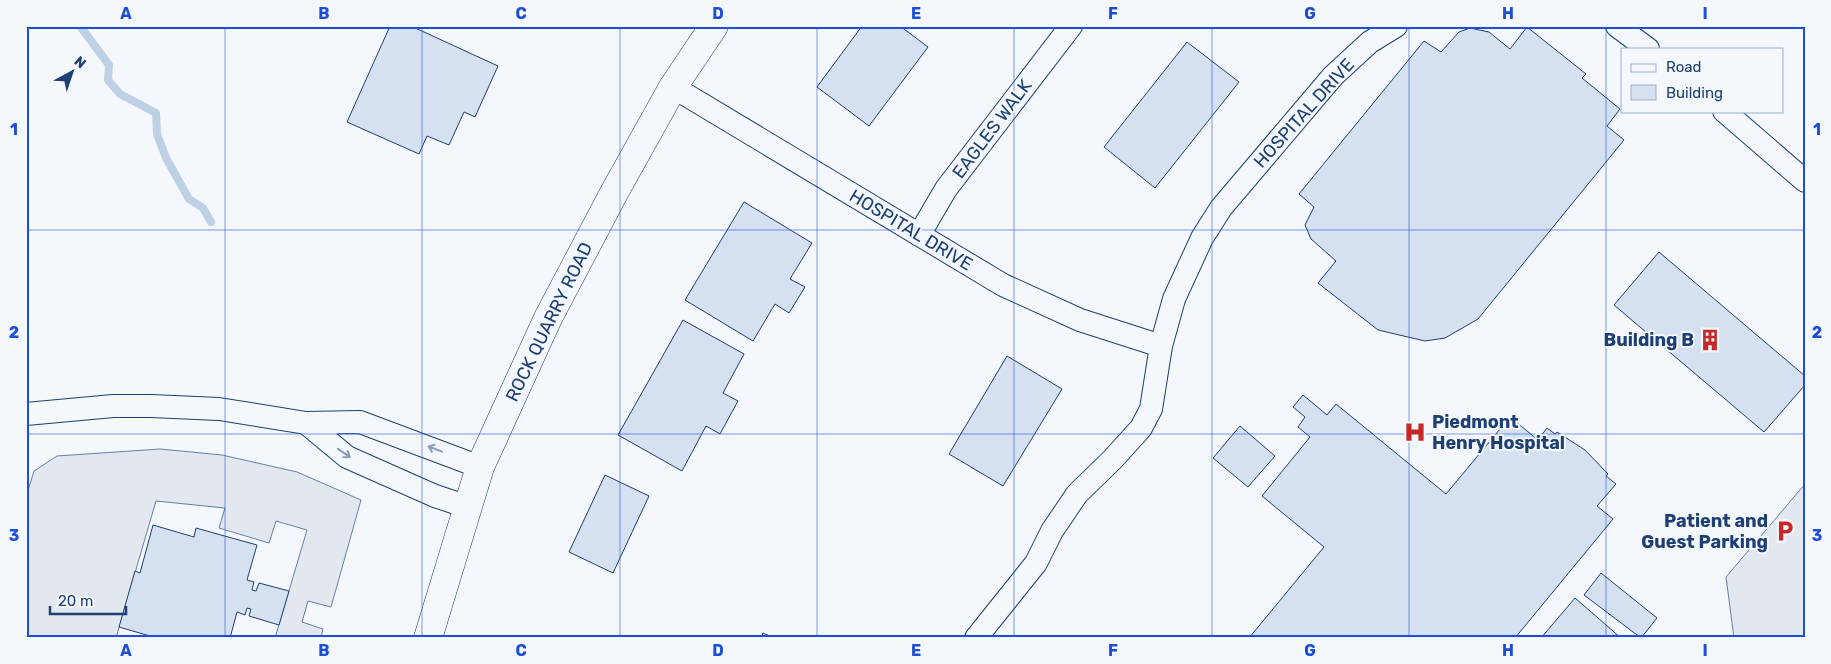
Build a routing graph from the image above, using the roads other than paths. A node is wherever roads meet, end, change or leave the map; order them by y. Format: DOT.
graph roads {
  1 [pos="714,26"];
  2 [pos="1071,26"];
  3 [pos="1396,26"];
  4 [pos="1617,26"];
  5 [pos="1647,48"];
  6 [pos="673,87"];
  7 [pos="1725,112"];
  8 [pos="1805,180"];
  9 [pos="919,235"];
  10 [pos="1161,346"];
  11 [pos="26,414"];
  12 [pos="306,423"];
  13 [pos="480,467"];
  14 [pos="468,507"];
  15 [pos="428,638"];
  16 [pos="976,638"];
  1 -- 6 [label="street, ROCK QUARRY ROAD"];
  2 -- 9 [label="street, EAGLES WALK"];
  3 -- 10 [label="street, HOSPITAL DRIVE"];
  4 -- 5 [label="street"];
  6 -- 9 [label="street, HOSPITAL DRIVE"];
  6 -- 13 [label="street, ROCK QUARRY ROAD"];
  7 -- 8 [label="street"];
  9 -- 10 [label="street, HOSPITAL DRIVE"];
  10 -- 16 [label="street, HOSPITAL DRIVE"];
  11 -- 12 [label="street"];
  13 -- 12 [label="street, one-way"];
  12 -- 14 [label="street, one-way"];
  13 -- 14 [label="street, ROCK QUARRY ROAD"];
  14 -- 15 [label="street, ROCK QUARRY ROAD"];
}
